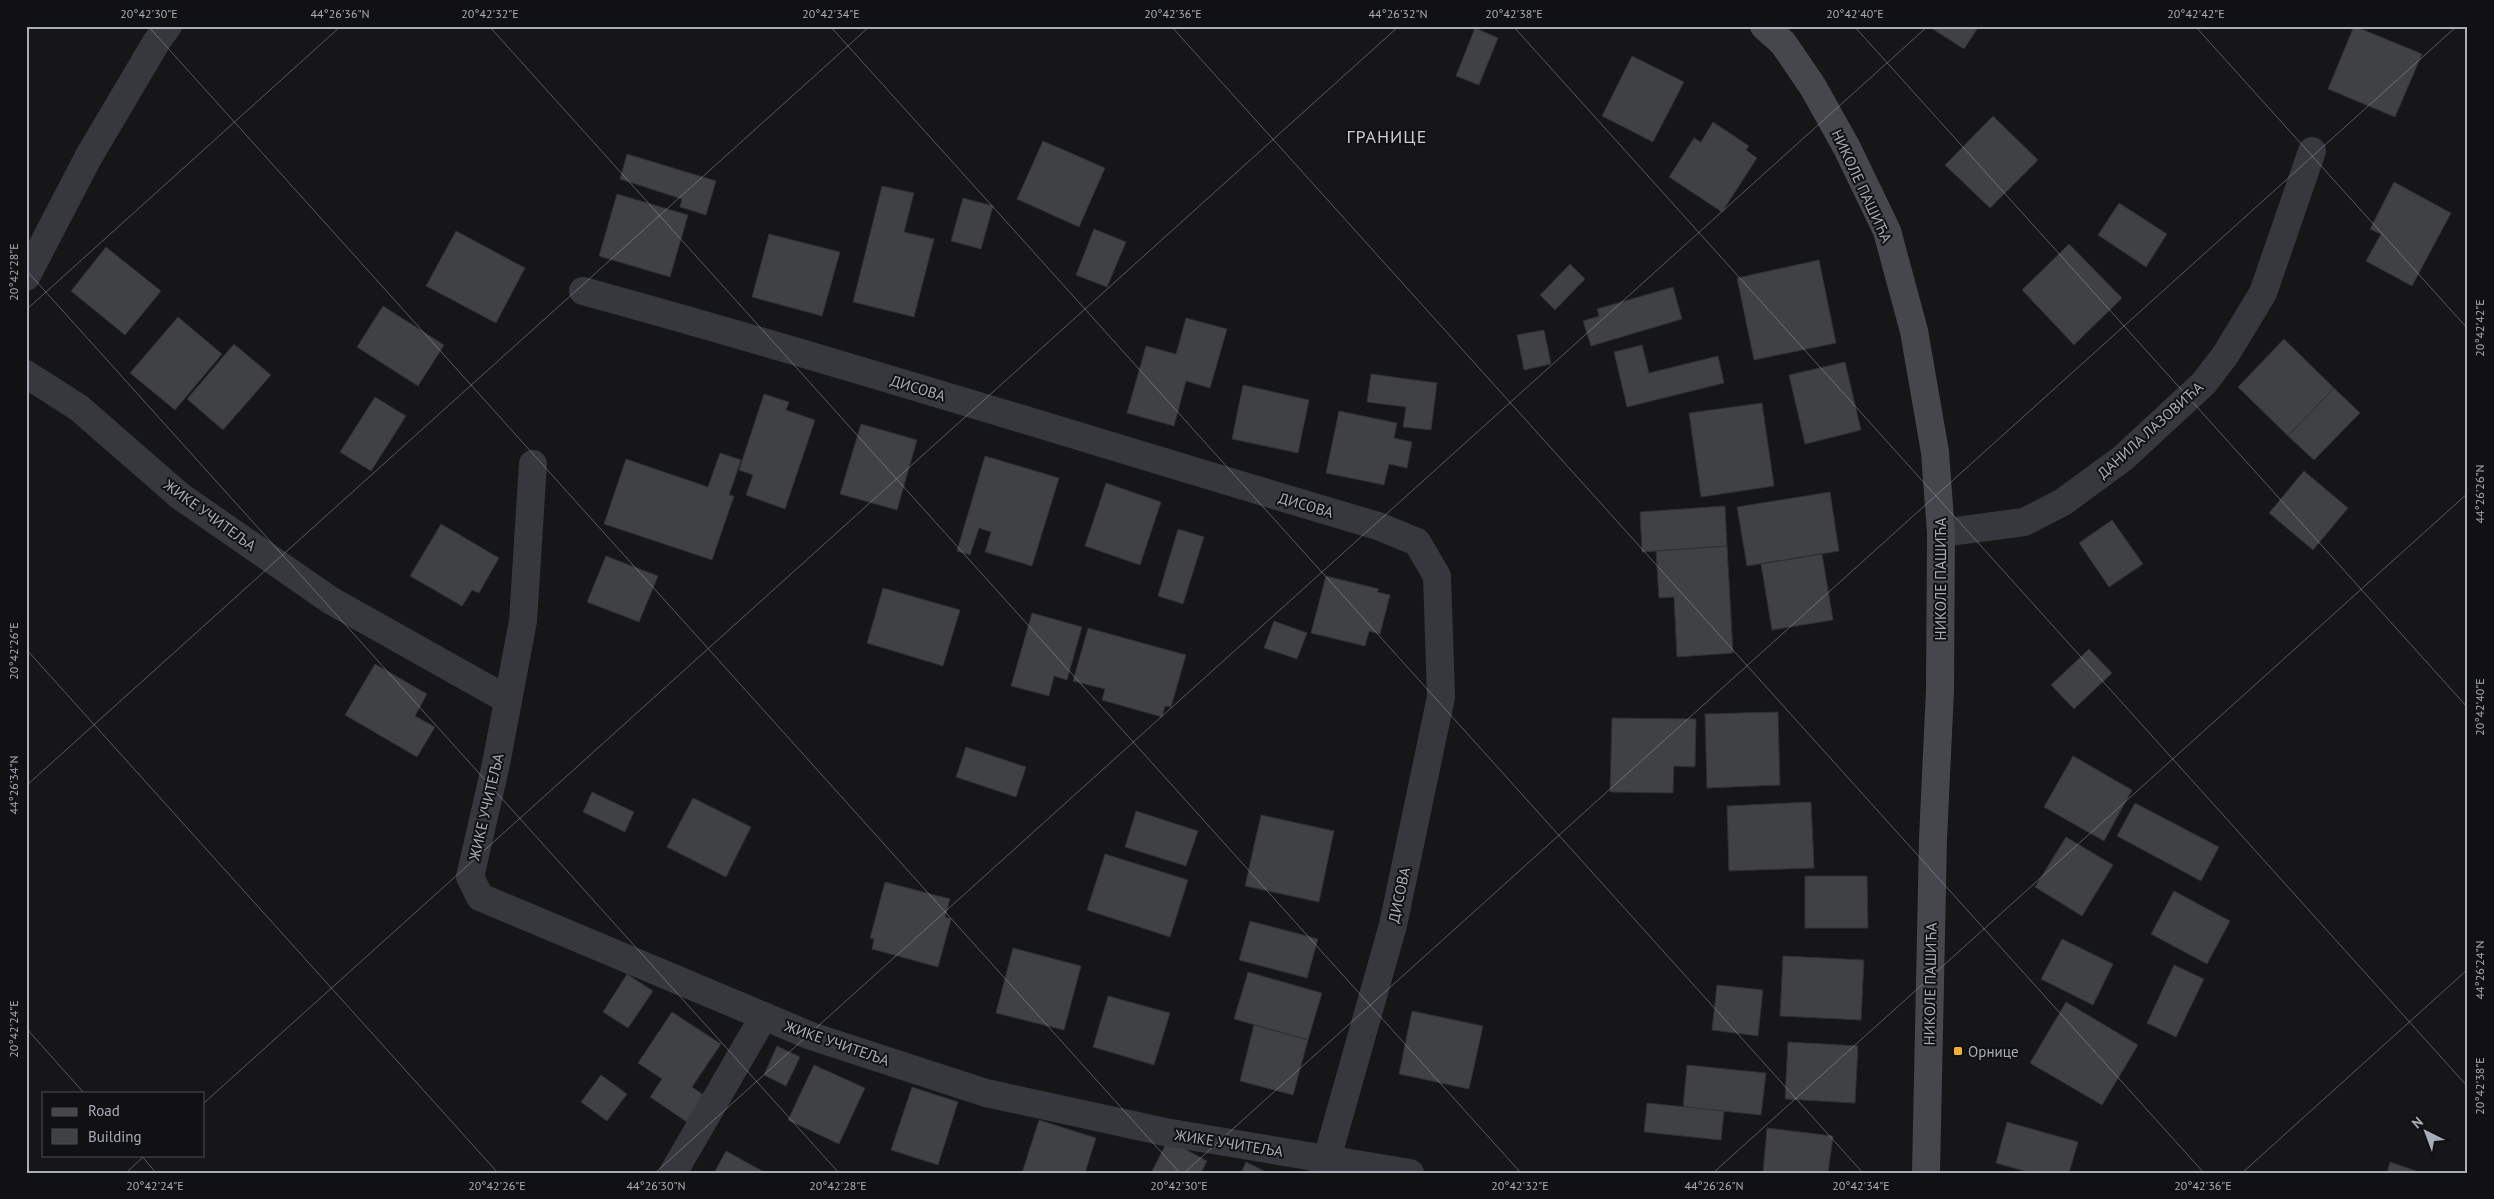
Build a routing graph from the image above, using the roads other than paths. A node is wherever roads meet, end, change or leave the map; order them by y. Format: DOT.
graph roads {
  1 [pos="168,26"];
  2 [pos="1764,26"];
  3 [pos="2312,151"];
  4 [pos="26,277"];
  5 [pos="583,291"];
  6 [pos="26,374"];
  7 [pos="533,464"];
  8 [pos="1941,534"];
  9 [pos="508,700"];
  10 [pos="764,1016"];
  11 [pos="1325,1166"];
  12 [pos="673,1173"];
  13 [pos="1410,1173"];
  14 [pos="1926,1173"];
  1 -- 4 [label="street"];
  2 -- 8 [label="street, НИКОЛЕ ПАШИЋА"];
  3 -- 8 [label="street, ДАНИЛА ЛАЗОВИЋА"];
  5 -- 11 [label="street, ДИСОВА"];
  6 -- 9 [label="street, ЖИКЕ УЧИТЕЉА"];
  7 -- 9 [label="street, ЖИКЕ УЧИТЕЉА"];
  8 -- 14 [label="street, НИКОЛЕ ПАШИЋА"];
  9 -- 10 [label="street, ЖИКЕ УЧИТЕЉА"];
  10 -- 11 [label="street, ЖИКЕ УЧИТЕЉА"];
  10 -- 12 [label="street"];
  11 -- 13 [label="street, ЖИКЕ УЧИТЕЉА"];
}
